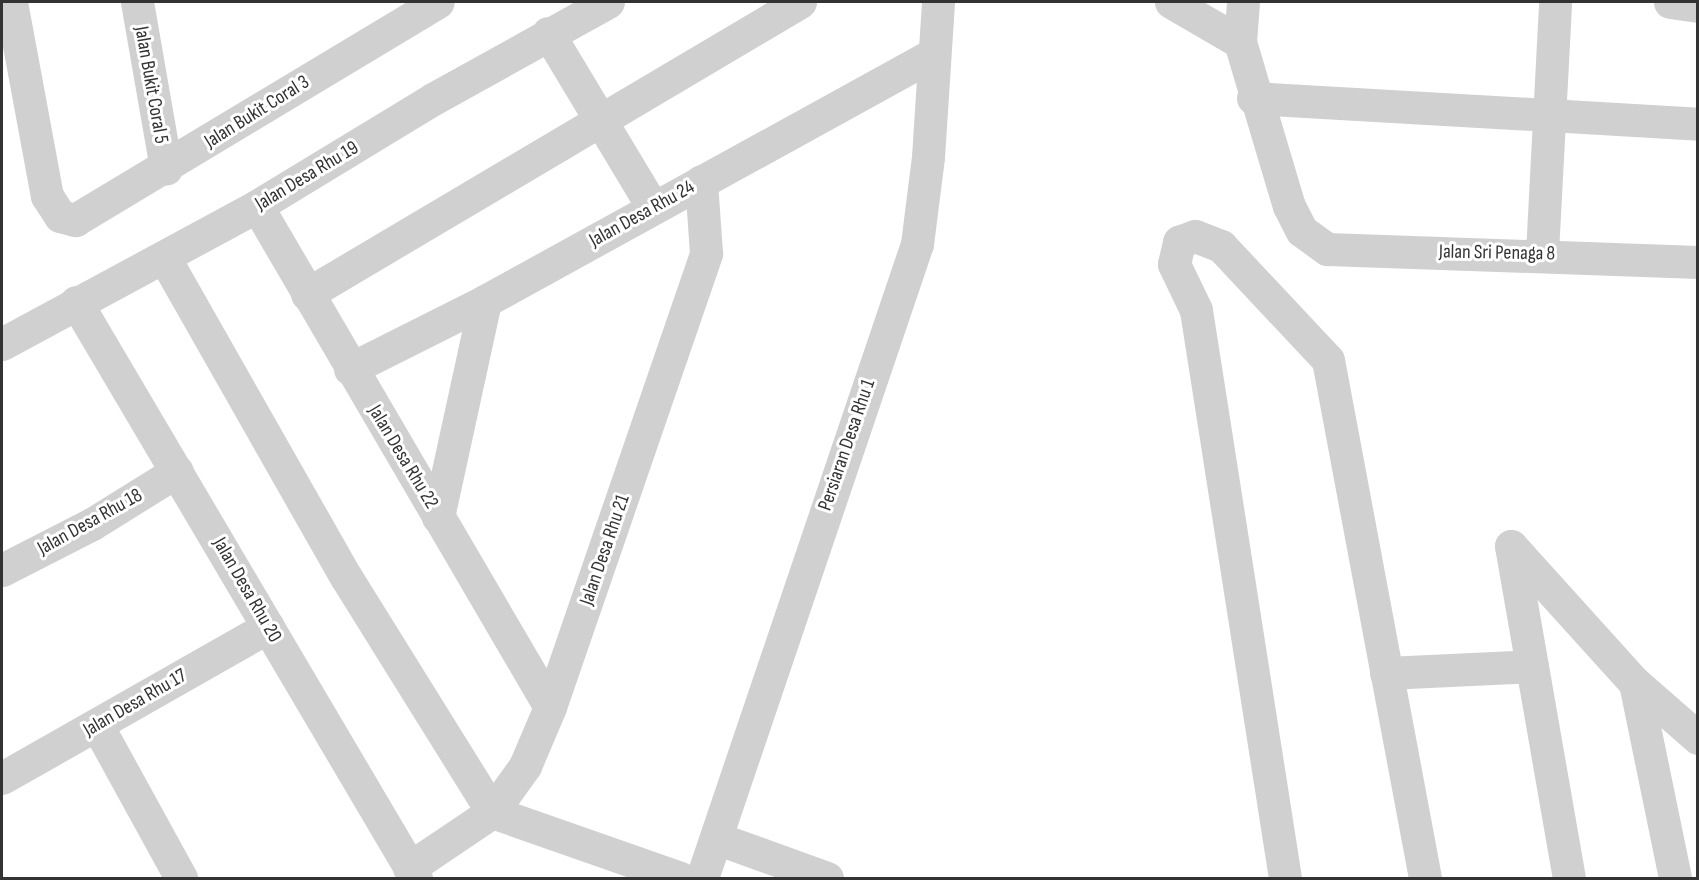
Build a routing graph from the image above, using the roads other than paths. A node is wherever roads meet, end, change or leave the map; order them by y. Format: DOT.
graph roads {
  1 [pos="11,2"];
  2 [pos="137,2"];
  3 [pos="438,2"];
  4 [pos="608,2"];
  5 [pos="800,2"];
  6 [pos="938,2"];
  7 [pos="1171,2"];
  8 [pos="1243,2"];
  9 [pos="1555,2"];
  10 [pos="1670,2"];
  11 [pos="1698,6"];
  12 [pos="384,16"];
  13 [pos="548,33"];
  14 [pos="1240,42"];
  15 [pos="932,55"];
  16 [pos="1253,98"];
  17 [pos="601,117"];
  18 [pos="1547,118"];
  19 [pos="1698,124"];
  20 [pos="166,169"];
  21 [pos="701,180"];
  22 [pos="257,206"];
  23 [pos="653,208"];
  24 [pos="1542,253"];
  25 [pos="164,257"];
  26 [pos="1698,262"];
  27 [pos="307,294"];
  28 [pos="485,301"];
  29 [pos="75,303"];
  30 [pos="2,344"];
  31 [pos="350,369"];
  32 [pos="177,471"];
  33 [pos="438,517"];
  34 [pos="2,570"];
  35 [pos="268,627"];
  36 [pos="1532,666"];
  37 [pos="1386,673"];
  38 [pos="1635,683"];
  39 [pos="550,707"];
  40 [pos="97,725"];
  41 [pos="1698,738"];
  42 [pos="2,777"];
  43 [pos="492,812"];
  44 [pos="716,838"];
  45 [pos="412,873"];
  46 [pos="1682,876"];
  47 [pos="181,879"];
  48 [pos="680,879"];
  49 [pos="702,879"];
  50 [pos="828,879"];
  51 [pos="1285,879"];
  52 [pos="1425,879"];
  53 [pos="1569,879"];
  1 -- 20 [label="street, Jalan Bukit Coral 3"];
  2 -- 20 [label="street, Jalan Bukit Coral 5"];
  3 -- 12 [label="street, Jalan Bukit Coral 3"];
  4 -- 13 [label="street, Jalan Desa Rhu 19"];
  5 -- 17 [label="street"];
  6 -- 15 [label="street, Persiaran Desa Rhu 1"];
  7 -- 14 [label="street"];
  8 -- 14 [label="street"];
  9 -- 18 [label="street"];
  10 -- 11 [label="street"];
  12 -- 20 [label="street, Jalan Bukit Coral 3"];
  13 -- 17 [label="street"];
  13 -- 22 [label="street, Jalan Desa Rhu 19"];
  14 -- 16 [label="street"];
  15 -- 21 [label="street, Jalan Desa Rhu 24"];
  15 -- 44 [label="street, Persiaran Desa Rhu 1"];
  16 -- 18 [label="street"];
  16 -- 24 [label="street, Jalan Sri Penaga 8"];
  17 -- 23 [label="street"];
  17 -- 27 [label="street"];
  18 -- 19 [label="street"];
  18 -- 24 [label="street"];
  21 -- 23 [label="street, Jalan Desa Rhu 24"];
  21 -- 39 [label="street, Jalan Desa Rhu 21"];
  22 -- 25 [label="street, Jalan Desa Rhu 19"];
  22 -- 27 [label="street, Jalan Desa Rhu 22"];
  23 -- 28 [label="street, Jalan Desa Rhu 24"];
  24 -- 26 [label="street, Jalan Sri Penaga 8"];
  25 -- 29 [label="street, Jalan Desa Rhu 19"];
  25 -- 43 [label="street"];
  27 -- 31 [label="street, Jalan Desa Rhu 22"];
  28 -- 31 [label="street, Jalan Desa Rhu 24"];
  28 -- 33 [label="street"];
  29 -- 30 [label="street, Jalan Desa Rhu 19"];
  29 -- 32 [label="street, Jalan Desa Rhu 20"];
  31 -- 33 [label="street, Jalan Desa Rhu 22"];
  32 -- 34 [label="street, Jalan Desa Rhu 18"];
  32 -- 35 [label="street, Jalan Desa Rhu 20"];
  33 -- 39 [label="street, Jalan Desa Rhu 22"];
  35 -- 40 [label="street, Jalan Desa Rhu 17"];
  35 -- 45 [label="street, Jalan Desa Rhu 20"];
  36 -- 37 [label="street"];
  36 -- 38 [label="street"];
  36 -- 53 [label="street"];
  37 -- 51 [label="street"];
  37 -- 52 [label="street"];
  38 -- 41 [label="street"];
  38 -- 46 [label="street"];
  39 -- 43 [label="street, Jalan Desa Rhu 21"];
  40 -- 42 [label="street, Jalan Desa Rhu 17"];
  40 -- 47 [label="street"];
  43 -- 45 [label="street, Jalan Desa Rhu 21"];
  43 -- 48 [label="street"];
  44 -- 49 [label="street, Persiaran Desa Rhu 1"];
  44 -- 50 [label="street"];
}
